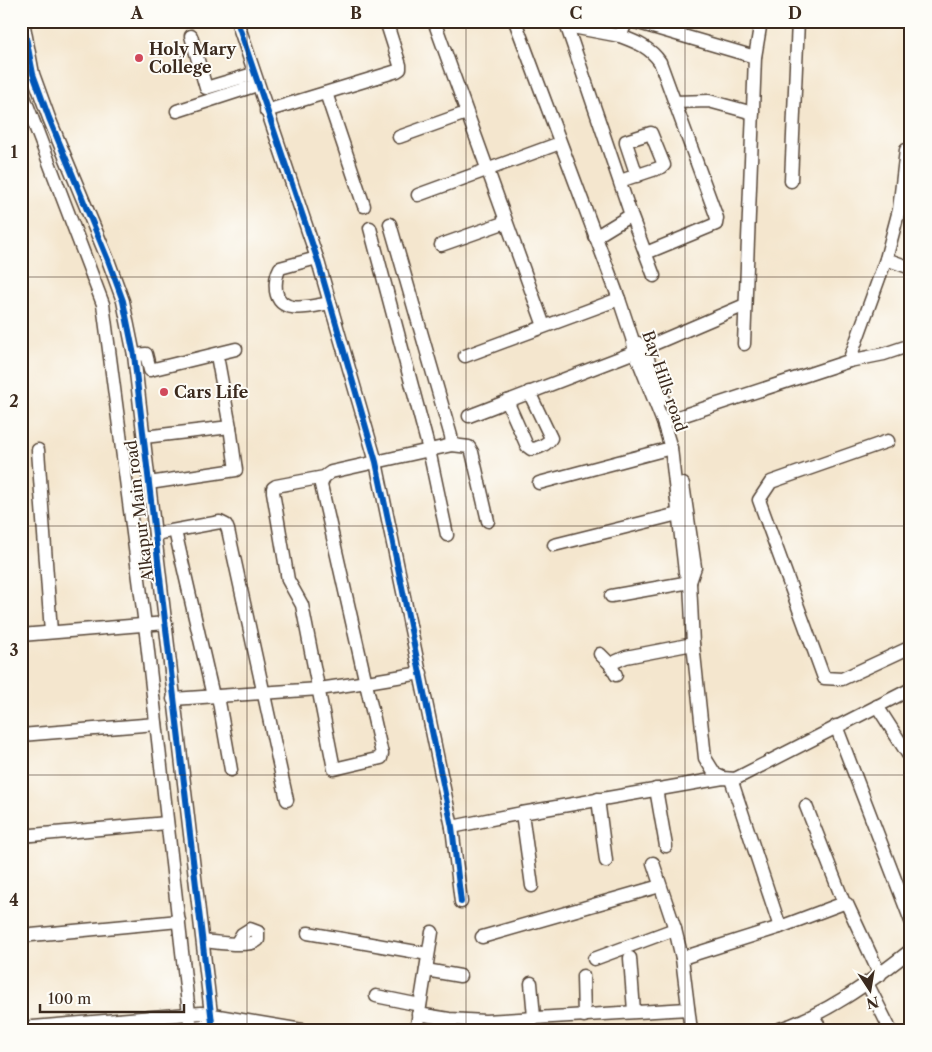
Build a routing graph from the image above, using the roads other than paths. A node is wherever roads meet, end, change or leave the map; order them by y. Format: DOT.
graph roads {
  1 [pos="23,21"];
  2 [pos="236,21"];
  3 [pos="246,21"];
  4 [pos="434,21"];
  5 [pos="516,21"];
  6 [pos="627,21"];
  7 [pos="632,21"];
  8 [pos="761,21"];
  9 [pos="798,21"];
  10 [pos="391,23"];
  11 [pos="566,23"];
  12 [pos="191,36"];
  13 [pos="620,36"];
  14 [pos="755,57"];
  15 [pos="255,80"];
  16 [pos="21,89"];
  17 [pos="326,93"];
  18 [pos="674,102"];
  19 [pos="269,110"];
  20 [pos="177,111"];
  21 [pos="466,113"];
  22 [pos="752,113"];
  23 [pos="399,137"];
  24 [pos="560,143"];
  25 [pos="906,150"];
  26 [pos="487,171"];
  27 [pos="637,176"];
  28 [pos="620,181"];
  29 [pos="791,181"];
  30 [pos="418,196"];
  31 [pos="364,206"];
  32 [pos="905,210"];
  33 [pos="631,215"];
  34 [pos="506,222"];
  35 [pos="390,224"];
  36 [pos="370,228"];
  37 [pos="594,237"];
  38 [pos="441,246"];
  39 [pos="646,253"];
  40 [pos="317,258"];
  41 [pos="886,259"];
  42 [pos="911,268"];
  43 [pos="654,276"];
  44 [pos="119,290"];
  45 [pos="100,297"];
  46 [pos="619,299"];
  47 [pos="330,303"];
  48 [pos="745,305"];
  49 [pos="544,326"];
  50 [pos="744,344"];
  51 [pos="911,345"];
  52 [pos="236,349"];
  53 [pos="640,350"];
  54 [pos="134,355"];
  55 [pos="465,356"];
  56 [pos="218,361"];
  57 [pos="849,361"];
  58 [pos="529,392"];
  59 [pos="507,401"];
  60 [pos="469,416"];
  61 [pos="667,421"];
  62 [pos="230,427"];
  63 [pos="144,437"];
  64 [pos="888,441"];
  65 [pos="452,445"];
  66 [pos="671,448"];
  67 [pos="38,450"];
  68 [pos="429,450"];
  69 [pos="376,462"];
  70 [pos="324,477"];
  71 [pos="149,483"];
  72 [pos="539,483"];
  73 [pos="678,514"];
  74 [pos="488,522"];
  75 [pos="176,531"];
  76 [pos="155,534"];
  77 [pos="447,535"];
  78 [pos="554,545"];
  79 [pos="690,582"];
  80 [pos="611,596"];
  81 [pos="166,623"];
  82 [pos="145,624"];
  83 [pos="51,632"];
  84 [pos="21,635"];
  85 [pos="693,644"];
  86 [pos="911,646"];
  87 [pos="600,654"];
  88 [pos="421,673"];
  89 [pos="367,682"];
  90 [pos="319,689"];
  91 [pos="911,689"];
  92 [pos="263,692"];
  93 [pos="216,696"];
  94 [pos="173,699"];
  95 [pos="877,706"];
  96 [pos="156,724"];
  97 [pos="836,726"];
  98 [pos="21,735"];
  99 [pos="911,760"];
  100 [pos="231,770"];
  101 [pos="727,778"];
  102 [pos="656,789"];
  103 [pos="598,799"];
  104 [pos="287,800"];
  105 [pos="806,806"];
  106 [pos="522,813"];
  107 [pos="167,823"];
  108 [pos="452,827"];
  109 [pos="21,836"];
  110 [pos="666,846"];
  111 [pos="606,861"];
  112 [pos="653,863"];
  113 [pos="532,886"];
  114 [pos="660,886"];
  115 [pos="462,902"];
  116 [pos="844,903"];
  117 [pos="179,921"];
  118 [pos="911,921"];
  119 [pos="780,927"];
  120 [pos="675,929"];
  121 [pos="432,932"];
  122 [pos="308,934"];
  123 [pos="21,936"];
  124 [pos="482,937"];
  125 [pos="203,941"];
  126 [pos="236,944"];
  127 [pos="911,950"];
  128 [pos="428,954"];
  129 [pos="630,958"];
  130 [pos="682,958"];
  131 [pos="594,959"];
  132 [pos="426,970"];
  133 [pos="880,975"];
  134 [pos="460,976"];
  135 [pos="583,976"];
  136 [pos="531,983"];
  137 [pos="867,983"];
  138 [pos="376,996"];
  139 [pos="419,1009"];
  140 [pos="688,1009"];
  141 [pos="634,1011"];
  142 [pos="584,1016"];
  143 [pos="814,1016"];
  144 [pos="534,1017"];
  145 [pos="214,1022"];
  146 [pos="190,1024"];
  147 [pos="21,1028"];
  148 [pos="155,1031"];
  149 [pos="308,1031"];
  150 [pos="416,1031"];
  151 [pos="691,1031"];
  152 [pos="774,1031"];
  153 [pos="822,1031"];
  154 [pos="891,1031"];
  1 -- 44 [label="street, Alkapur Main road"];
  2 -- 15 [label="street"];
  3 -- 19 [label="street"];
  4 -- 21 [label="street"];
  5 -- 24 [label="street, Bay Hills road"];
  6 -- 13 [label="street"];
  7 -- 14 [label="street"];
  8 -- 14 [label="street"];
  9 -- 29 [label="street"];
  10 -- 17 [label="street"];
  11 -- 13 [label="street"];
  11 -- 28 [label="street"];
  12 -- 15 [label="street"];
  13 -- 18 [label="street"];
  14 -- 22 [label="street"];
  15 -- 19 [label="street"];
  15 -- 20 [label="street"];
  16 -- 45 [label="street, Alkapur Main road"];
  17 -- 19 [label="street"];
  17 -- 31 [label="street"];
  18 -- 22 [label="street"];
  18 -- 39 [label="street"];
  19 -- 40 [label="street"];
  21 -- 23 [label="street"];
  21 -- 26 [label="street"];
  22 -- 48 [label="street"];
  24 -- 26 [label="street"];
  24 -- 37 [label="street, Bay Hills road"];
  25 -- 32 [label="street"];
  26 -- 30 [label="street"];
  26 -- 34 [label="street"];
  27 -- 28 [label="street"];
  28 -- 33 [label="street"];
  32 -- 41 [label="street"];
  33 -- 37 [label="street"];
  33 -- 39 [label="street"];
  34 -- 38 [label="street"];
  34 -- 49 [label="street"];
  35 -- 65 [label="street"];
  36 -- 68 [label="street"];
  37 -- 46 [label="street, Bay Hills road"];
  39 -- 43 [label="street"];
  40 -- 47 [label="street"];
  40 -- 47 [label="street"];
  41 -- 42 [label="street"];
  41 -- 57 [label="street"];
  44 -- 45 [label="street"];
  44 -- 54 [label="street, Alkapur Main road"];
  45 -- 82 [label="street, Alkapur Main road"];
  46 -- 49 [label="street"];
  46 -- 53 [label="street, Bay Hills road"];
  47 -- 69 [label="street"];
  48 -- 50 [label="street"];
  48 -- 53 [label="street"];
  49 -- 55 [label="street"];
  51 -- 57 [label="street"];
  52 -- 54 [label="street"];
  53 -- 58 [label="street"];
  53 -- 61 [label="street"];
  54 -- 63 [label="street, Alkapur Main road"];
  56 -- 62 [label="street"];
  57 -- 61 [label="street"];
  58 -- 59 [label="street"];
  58 -- 59 [label="street"];
  59 -- 60 [label="street"];
  61 -- 66 [label="street, Bay Hills road"];
  61 -- 79 [label="street"];
  62 -- 63 [label="street"];
  62 -- 71 [label="street"];
  63 -- 71 [label="street, Alkapur Main road"];
  64 -- 86 [label="street"];
  65 -- 68 [label="street"];
  65 -- 74 [label="street"];
  66 -- 72 [label="street"];
  66 -- 73 [label="street, Bay Hills road"];
  67 -- 83 [label="street"];
  68 -- 69 [label="street"];
  68 -- 77 [label="street"];
  69 -- 70 [label="street"];
  69 -- 88 [label="street"];
  70 -- 89 [label="street"];
  70 -- 90 [label="street"];
  71 -- 76 [label="street, Alkapur Main road"];
  73 -- 78 [label="street"];
  73 -- 79 [label="street, Bay Hills road"];
  75 -- 76 [label="street"];
  75 -- 92 [label="street"];
  75 -- 93 [label="street"];
  76 -- 81 [label="street, Alkapur Main road"];
  79 -- 80 [label="street"];
  79 -- 85 [label="street, Bay Hills road"];
  81 -- 82 [label="street"];
  81 -- 94 [label="street, Alkapur Main road"];
  82 -- 83 [label="street"];
  82 -- 96 [label="street, Alkapur Main road"];
  83 -- 84 [label="street"];
  85 -- 87 [label="street"];
  85 -- 101 [label="street, Bay Hills road"];
  88 -- 89 [label="street"];
  88 -- 108 [label="street"];
  89 -- 90 [label="street"];
  89 -- 90 [label="street"];
  90 -- 92 [label="street"];
  91 -- 95 [label="street"];
  92 -- 93 [label="street"];
  92 -- 104 [label="street"];
  93 -- 94 [label="street"];
  93 -- 100 [label="street"];
  94 -- 125 [label="street, Alkapur Main road"];
  95 -- 97 [label="street"];
  95 -- 99 [label="street"];
  96 -- 98 [label="street"];
  96 -- 107 [label="street, Alkapur Main road"];
  97 -- 101 [label="street"];
  97 -- 118 [label="street"];
  101 -- 102 [label="street"];
  101 -- 119 [label="street"];
  102 -- 103 [label="street"];
  102 -- 110 [label="street"];
  103 -- 106 [label="street"];
  103 -- 111 [label="street"];
  105 -- 116 [label="street"];
  106 -- 108 [label="street"];
  106 -- 113 [label="street"];
  107 -- 109 [label="street"];
  107 -- 117 [label="street, Alkapur Main road"];
  108 -- 115 [label="street"];
  112 -- 114 [label="street"];
  114 -- 120 [label="street"];
  114 -- 124 [label="street"];
  116 -- 119 [label="street"];
  116 -- 133 [label="street"];
  117 -- 123 [label="street"];
  117 -- 146 [label="street, Alkapur Main road"];
  119 -- 130 [label="street"];
  120 -- 130 [label="street"];
  120 -- 131 [label="street"];
  121 -- 128 [label="street"];
  122 -- 128 [label="street"];
  125 -- 126 [label="street"];
  125 -- 145 [label="street, Alkapur Main road"];
  127 -- 133 [label="street"];
  128 -- 132 [label="street"];
  129 -- 141 [label="street"];
  130 -- 140 [label="street"];
  132 -- 134 [label="street"];
  132 -- 139 [label="street"];
  133 -- 137 [label="street"];
  135 -- 142 [label="street"];
  136 -- 144 [label="street"];
  137 -- 143 [label="street"];
  137 -- 154 [label="street"];
  138 -- 139 [label="street"];
  139 -- 144 [label="street"];
  139 -- 150 [label="street"];
  140 -- 141 [label="street"];
  140 -- 151 [label="street"];
  141 -- 142 [label="street"];
  142 -- 144 [label="street"];
  143 -- 152 [label="street"];
  143 -- 153 [label="street"];
  145 -- 146 [label="street"];
  145 -- 149 [label="street"];
  146 -- 147 [label="street"];
  146 -- 148 [label="street"];
}
